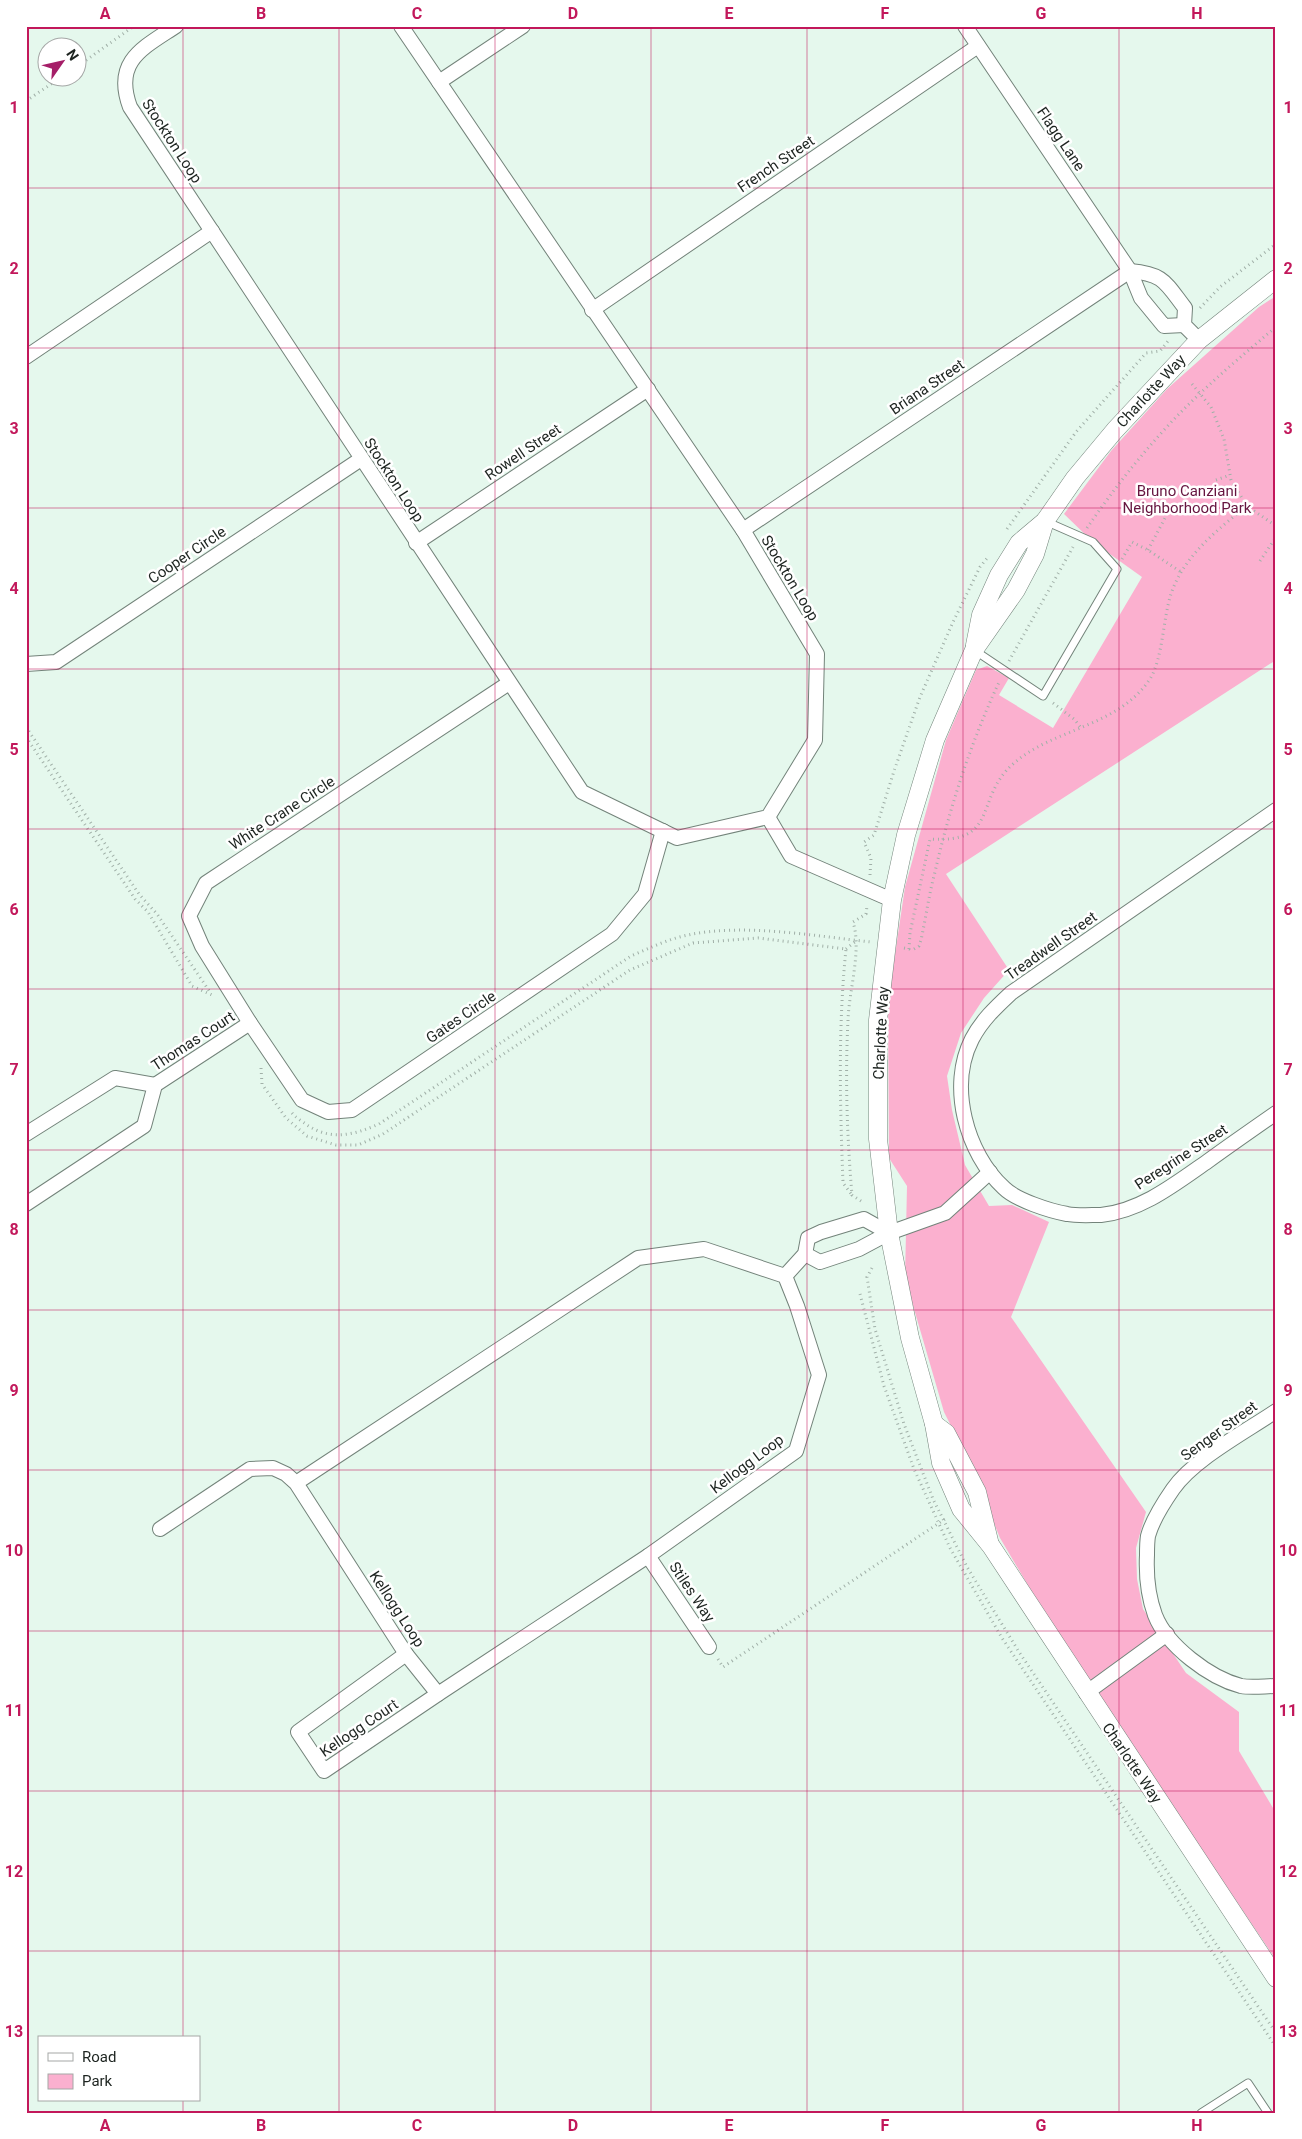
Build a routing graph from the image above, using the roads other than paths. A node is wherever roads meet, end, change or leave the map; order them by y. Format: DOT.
graph roads {
  1 [pos="176,26"];
  2 [pos="401,26"];
  3 [pos="523,26"];
  4 [pos="965,26"];
  5 [pos="978,46"];
  6 [pos="439,82"];
  7 [pos="212,231"];
  8 [pos="1130,271"];
  9 [pos="1276,279"];
  10 [pos="592,310"];
  11 [pos="1184,325"];
  12 [pos="1199,340"];
  13 [pos="26,357"];
  14 [pos="648,389"];
  15 [pos="361,459"];
  16 [pos="1044,521"];
  17 [pos="743,530"];
  18 [pos="416,542"];
  19 [pos="974,650"];
  20 [pos="26,664"];
  21 [pos="510,683"];
  22 [pos="1276,810"];
  23 [pos="768,817"];
  24 [pos="663,831"];
  25 [pos="892,900"];
  26 [pos="250,1023"];
  27 [pos="155,1085"];
  28 [pos="1276,1113"];
  29 [pos="26,1134"];
  30 [pos="990,1172"];
  31 [pos="26,1204"];
  32 [pos="889,1233"];
  33 [pos="805,1254"];
  34 [pos="784,1276"];
  35 [pos="1276,1411"];
  36 [pos="934,1424"];
  37 [pos="296,1483"];
  38 [pos="160,1529"];
  39 [pos="990,1546"];
  40 [pos="648,1556"];
  41 [pos="1167,1634"];
  42 [pos="709,1646"];
  43 [pos="406,1654"];
  44 [pos="1276,1686"];
  45 [pos="1086,1693"];
  46 [pos="438,1694"];
  47 [pos="1276,1978"];
  48 [pos="1201,2113"];
  49 [pos="1268,2113"];
  1 -- 7 [label="street, Stockton Loop"];
  2 -- 6 [label="street, Stockton Loop"];
  3 -- 6 [label="street"];
  4 -- 5 [label="street, Flagg Lane"];
  5 -- 8 [label="street, Flagg Lane"];
  5 -- 10 [label="street, French Street"];
  6 -- 10 [label="street, Stockton Loop"];
  7 -- 13 [label="street"];
  7 -- 15 [label="street, Stockton Loop"];
  8 -- 11 [label="street, Flagg Lane"];
  8 -- 11 [label="street"];
  8 -- 17 [label="street, Briana Street"];
  9 -- 12 [label="street, Charlotte Way"];
  10 -- 14 [label="street, Stockton Loop"];
  11 -- 12 [label="street"];
  12 -- 16 [label="street, Charlotte Way"];
  14 -- 17 [label="street, Stockton Loop"];
  14 -- 18 [label="street, Rowell Street"];
  15 -- 18 [label="street, Stockton Loop"];
  15 -- 20 [label="street, Cooper Circle"];
  16 -- 19 [label="street, Charlotte Way"];
  16 -- 19 [label="lane"];
  17 -- 23 [label="street, Stockton Loop"];
  18 -- 21 [label="street, Stockton Loop"];
  19 -- 25 [label="street, Charlotte Way"];
  21 -- 24 [label="street, Stockton Loop"];
  21 -- 26 [label="street, White Crane Circle"];
  22 -- 30 [label="street, Treadwell Street"];
  23 -- 24 [label="street, Stockton Loop"];
  23 -- 25 [label="street"];
  24 -- 26 [label="street, Gates Circle"];
  25 -- 32 [label="street, Charlotte Way"];
  26 -- 27 [label="street, Thomas Court"];
  27 -- 29 [label="street, Thomas Court"];
  27 -- 31 [label="street, Thomas Court"];
  28 -- 30 [label="street, Peregrine Street"];
  30 -- 32 [label="street"];
  32 -- 33 [label="street"];
  32 -- 33 [label="street"];
  32 -- 36 [label="street, Charlotte Way"];
  33 -- 34 [label="street"];
  34 -- 37 [label="street"];
  34 -- 40 [label="street, Kellogg Loop"];
  35 -- 41 [label="street, Senger Street"];
  36 -- 39 [label="street, Charlotte Way"];
  36 -- 39 [label="street, Charlotte Way"];
  37 -- 38 [label="street, Kellogg Loop"];
  37 -- 43 [label="street, Kellogg Loop"];
  39 -- 45 [label="street, Charlotte Way"];
  40 -- 42 [label="street, Stiles Way"];
  40 -- 46 [label="street, Kellogg Loop"];
  41 -- 44 [label="street, Senger Street"];
  41 -- 45 [label="street"];
  43 -- 46 [label="street, Kellogg Loop"];
  43 -- 46 [label="street, Kellogg Court"];
  45 -- 47 [label="street, Charlotte Way"];
  48 -- 49 [label="lane"];
}
